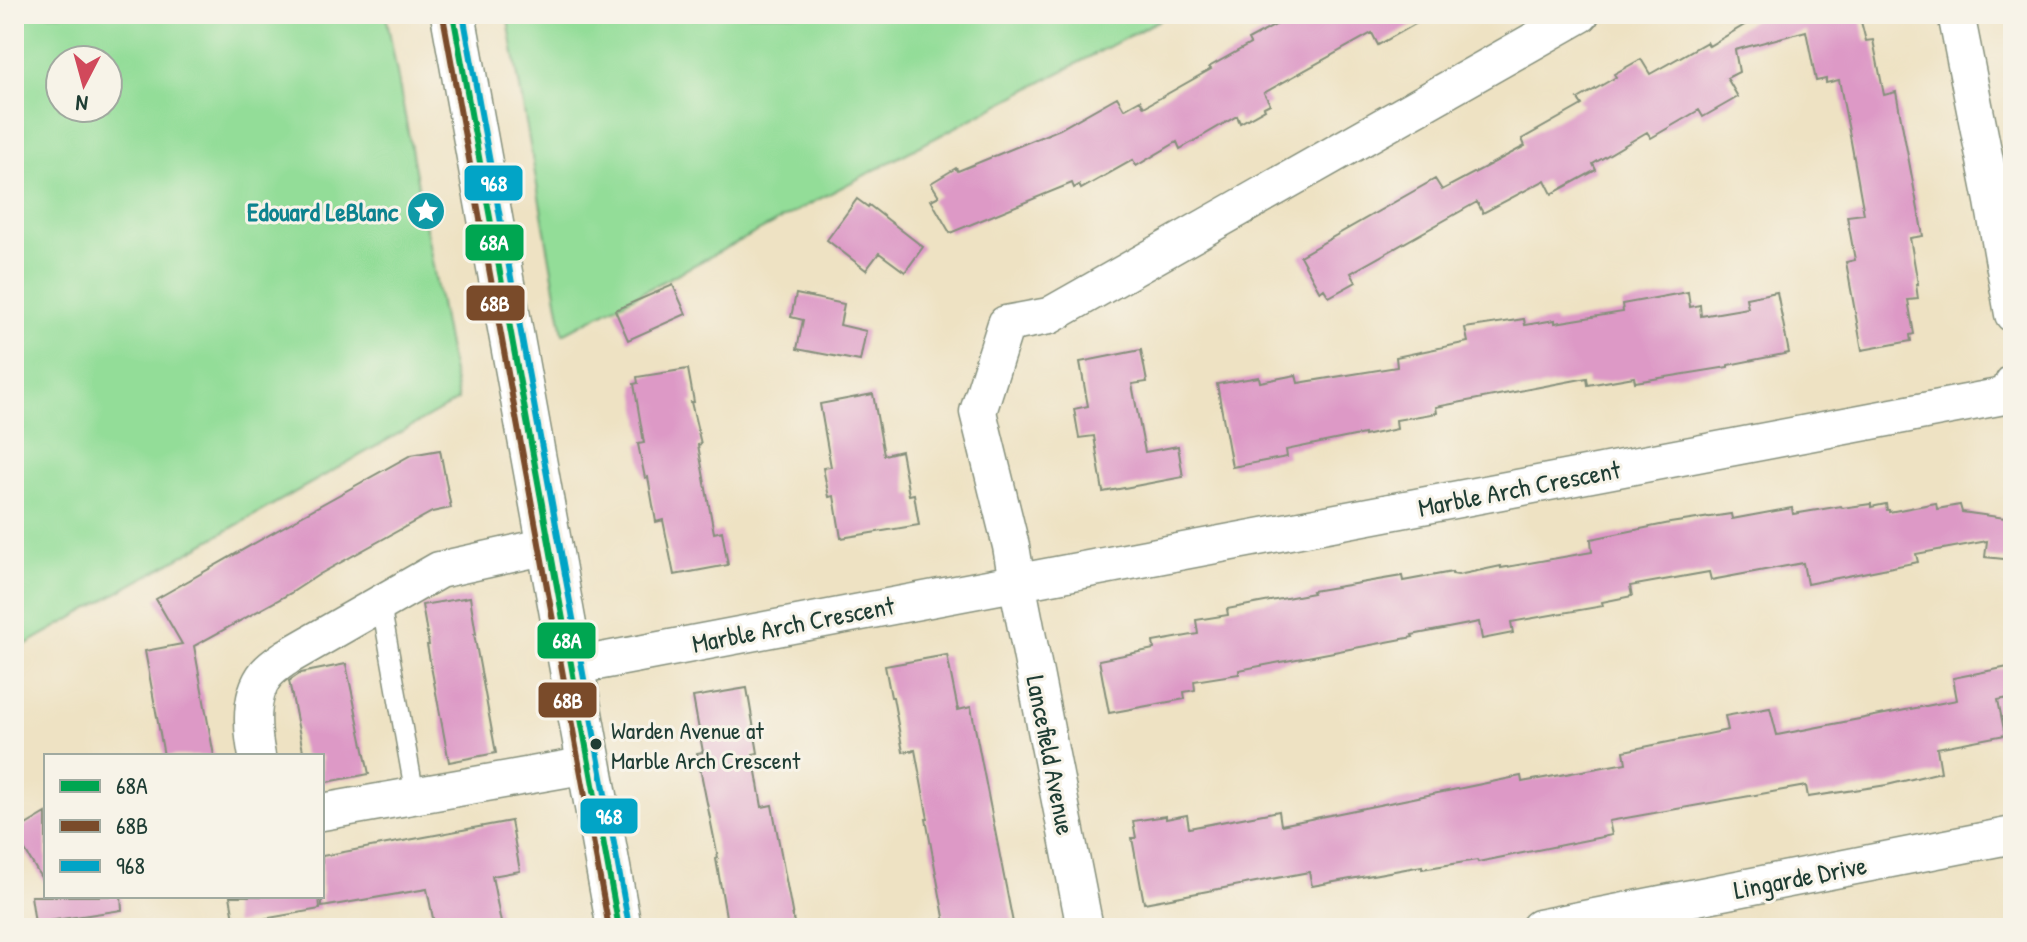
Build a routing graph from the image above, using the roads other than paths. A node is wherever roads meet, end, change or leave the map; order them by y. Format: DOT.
graph roads {
  1 [pos="453,14"];
  2 [pos="1581,14"];
  3 [pos="1956,14"];
  4 [pos="2003,199"];
  5 [pos="2013,314"];
  6 [pos="2013,383"];
  7 [pos="548,546"];
  8 [pos="1017,582"];
  9 [pos="381,604"];
  10 [pos="570,667"];
  11 [pos="257,754"];
  12 [pos="588,765"];
  13 [pos="415,796"];
  14 [pos="324,812"];
  15 [pos="2013,835"];
  16 [pos="619,928"];
  17 [pos="1085,928"];
  18 [pos="1539,928"];
  1 -- 7 [label="main road"];
  2 -- 8 [label="street"];
  3 -- 4 [label="street"];
  4 -- 5 [label="street"];
  6 -- 8 [label="street, Marble Arch Crescent"];
  7 -- 9 [label="street"];
  7 -- 10 [label="main road"];
  8 -- 10 [label="street, Marble Arch Crescent"];
  8 -- 17 [label="street, Lancefield Avenue"];
  9 -- 11 [label="street"];
  9 -- 13 [label="lane"];
  10 -- 12 [label="main road"];
  12 -- 13 [label="street"];
  12 -- 16 [label="main road"];
  13 -- 14 [label="street"];
  15 -- 18 [label="street, Lingarde Drive"];
}
